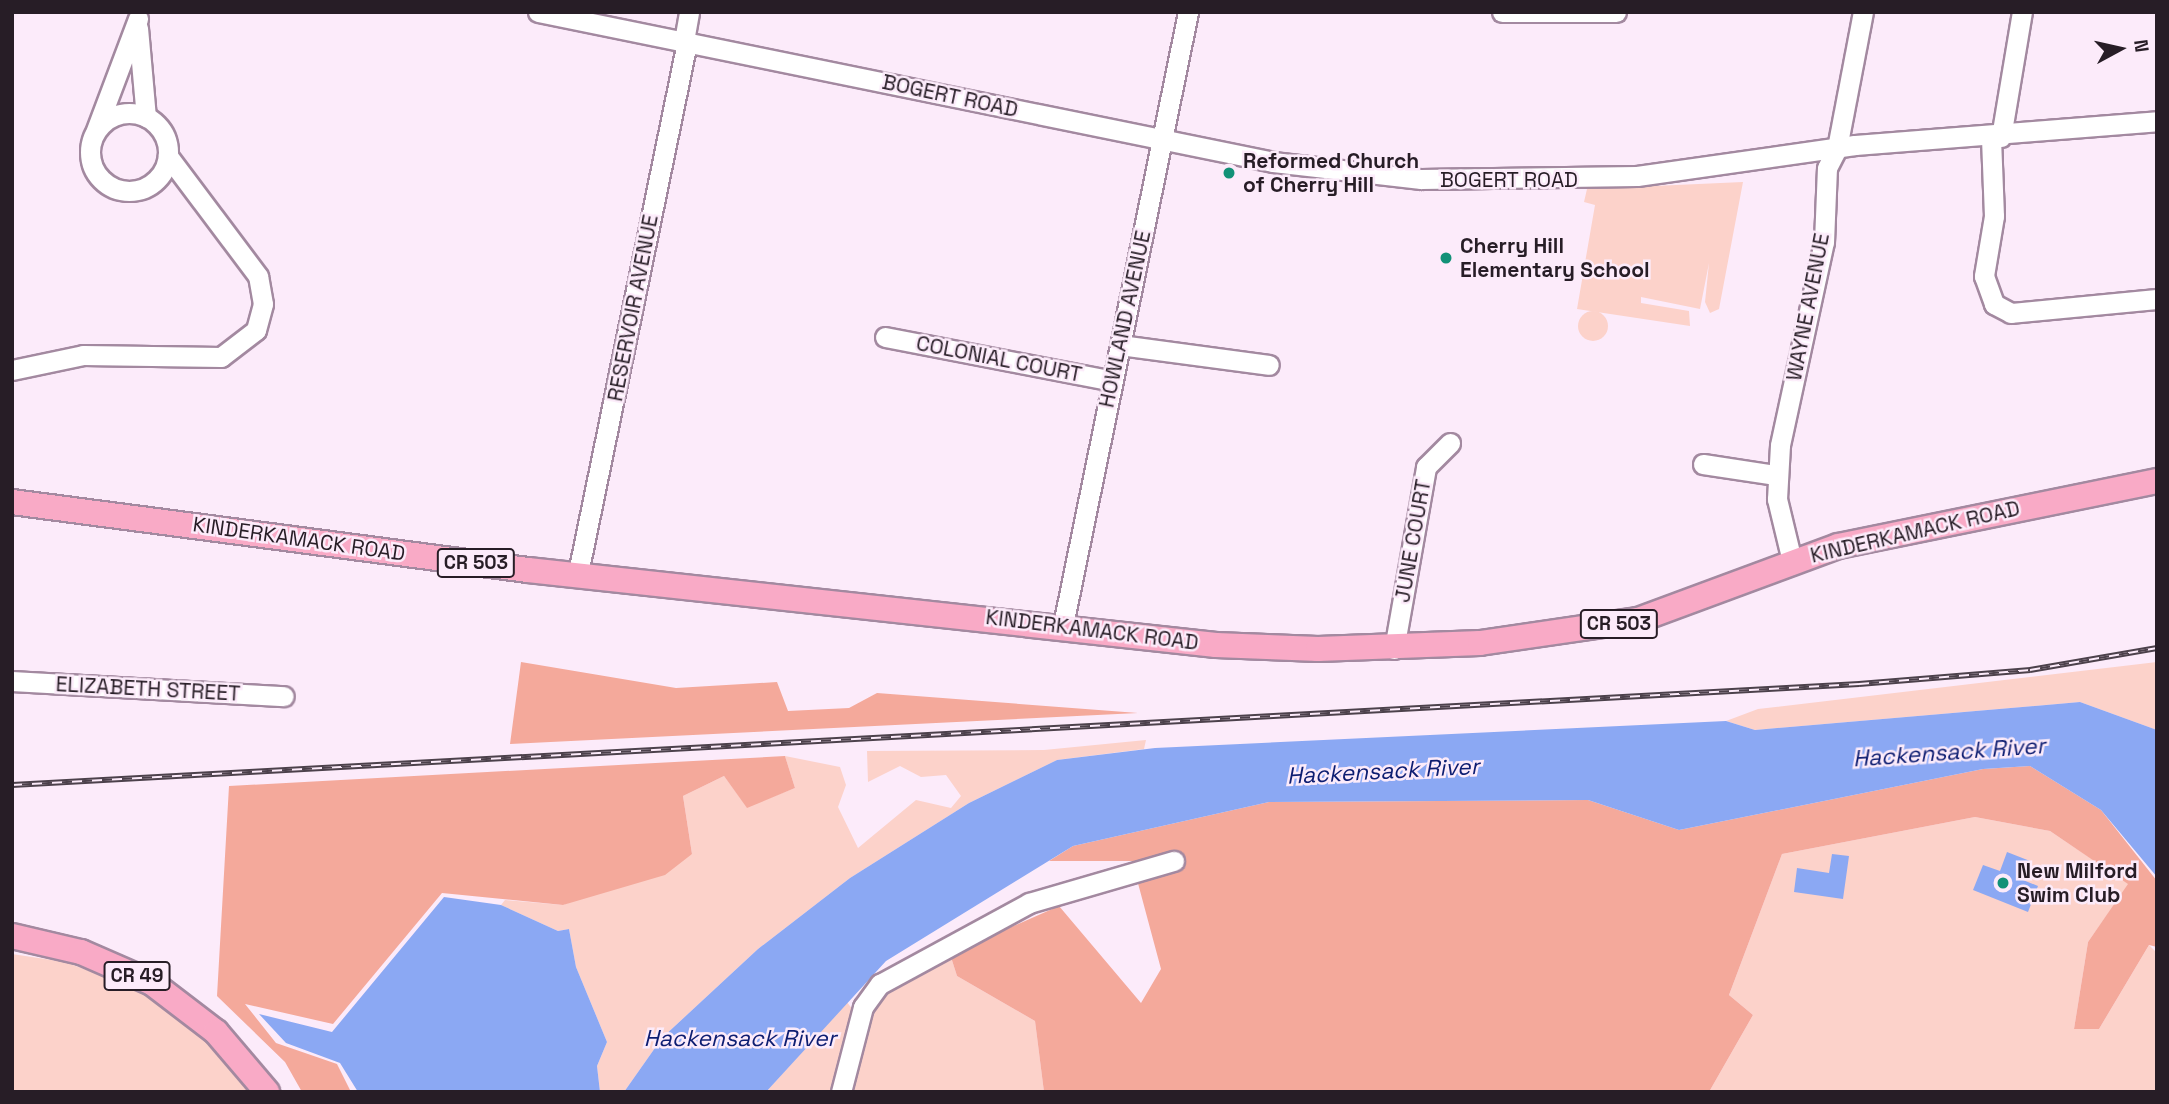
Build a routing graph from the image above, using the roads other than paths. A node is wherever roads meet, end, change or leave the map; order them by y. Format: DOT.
graph roads {
  1 [pos="538,12"];
  2 [pos="690,12"];
  3 [pos="1188,12"];
  4 [pos="1502,12"];
  5 [pos="1616,12"];
  6 [pos="1863,12"];
  7 [pos="2022,12"];
  8 [pos="139,16"];
  9 [pos="685,41"];
  10 [pos="146,117"];
  11 [pos="2157,121"];
  12 [pos="95,132"];
  13 [pos="1996,137"];
  14 [pos="1162,140"];
  15 [pos="1837,148"];
  16 [pos="168,156"];
  17 [pos="2157,299"];
  18 [pos="885,337"];
  19 [pos="1121,345"];
  20 [pos="1269,365"];
  21 [pos="12,370"];
  22 [pos="1113,381"];
  23 [pos="1450,443"];
  24 [pos="1703,464"];
  25 [pos="1776,475"];
  26 [pos="2157,481"];
  27 [pos="12,502"];
  28 [pos="1792,561"];
  29 [pos="579,573"];
  30 [pos="1063,625"];
  31 [pos="1394,649"];
  32 [pos="12,681"];
  33 [pos="284,696"];
  34 [pos="1174,861"];
  35 [pos="12,936"];
  36 [pos="267,1092"];
  37 [pos="841,1092"];
  1 -- 9 [label="street, BOGERT ROAD"];
  2 -- 9 [label="street, RESERVOIR AVENUE"];
  3 -- 14 [label="street, HOWLAND AVENUE"];
  4 -- 5 [label="street"];
  6 -- 15 [label="street, WAYNE AVENUE"];
  7 -- 13 [label="street"];
  8 -- 10 [label="street"];
  8 -- 12 [label="street"];
  9 -- 14 [label="street, BOGERT ROAD"];
  9 -- 29 [label="street, RESERVOIR AVENUE"];
  10 -- 12 [label="street"];
  10 -- 16 [label="street"];
  11 -- 13 [label="street, BOGERT ROAD"];
  12 -- 16 [label="street"];
  13 -- 15 [label="street, BOGERT ROAD"];
  13 -- 17 [label="street"];
  14 -- 15 [label="street, BOGERT ROAD"];
  14 -- 19 [label="street, HOWLAND AVENUE"];
  15 -- 25 [label="street, WAYNE AVENUE"];
  16 -- 21 [label="street"];
  18 -- 22 [label="street, COLONIAL COURT"];
  19 -- 20 [label="street"];
  19 -- 22 [label="street, HOWLAND AVENUE"];
  22 -- 30 [label="street, HOWLAND AVENUE"];
  23 -- 31 [label="street, JUNE COURT"];
  24 -- 25 [label="street"];
  25 -- 28 [label="street, WAYNE AVENUE"];
  26 -- 28 [label="main road, KINDERKAMACK ROAD / CR 503"];
  27 -- 29 [label="main road, KINDERKAMACK ROAD / CR 503"];
  28 -- 31 [label="main road, KINDERKAMACK ROAD / CR 503"];
  29 -- 30 [label="main road, KINDERKAMACK ROAD / CR 503"];
  30 -- 31 [label="main road, KINDERKAMACK ROAD / CR 503"];
  32 -- 33 [label="street, ELIZABETH STREET"];
  34 -- 37 [label="street"];
  35 -- 36 [label="main road, CR 49"];
}
